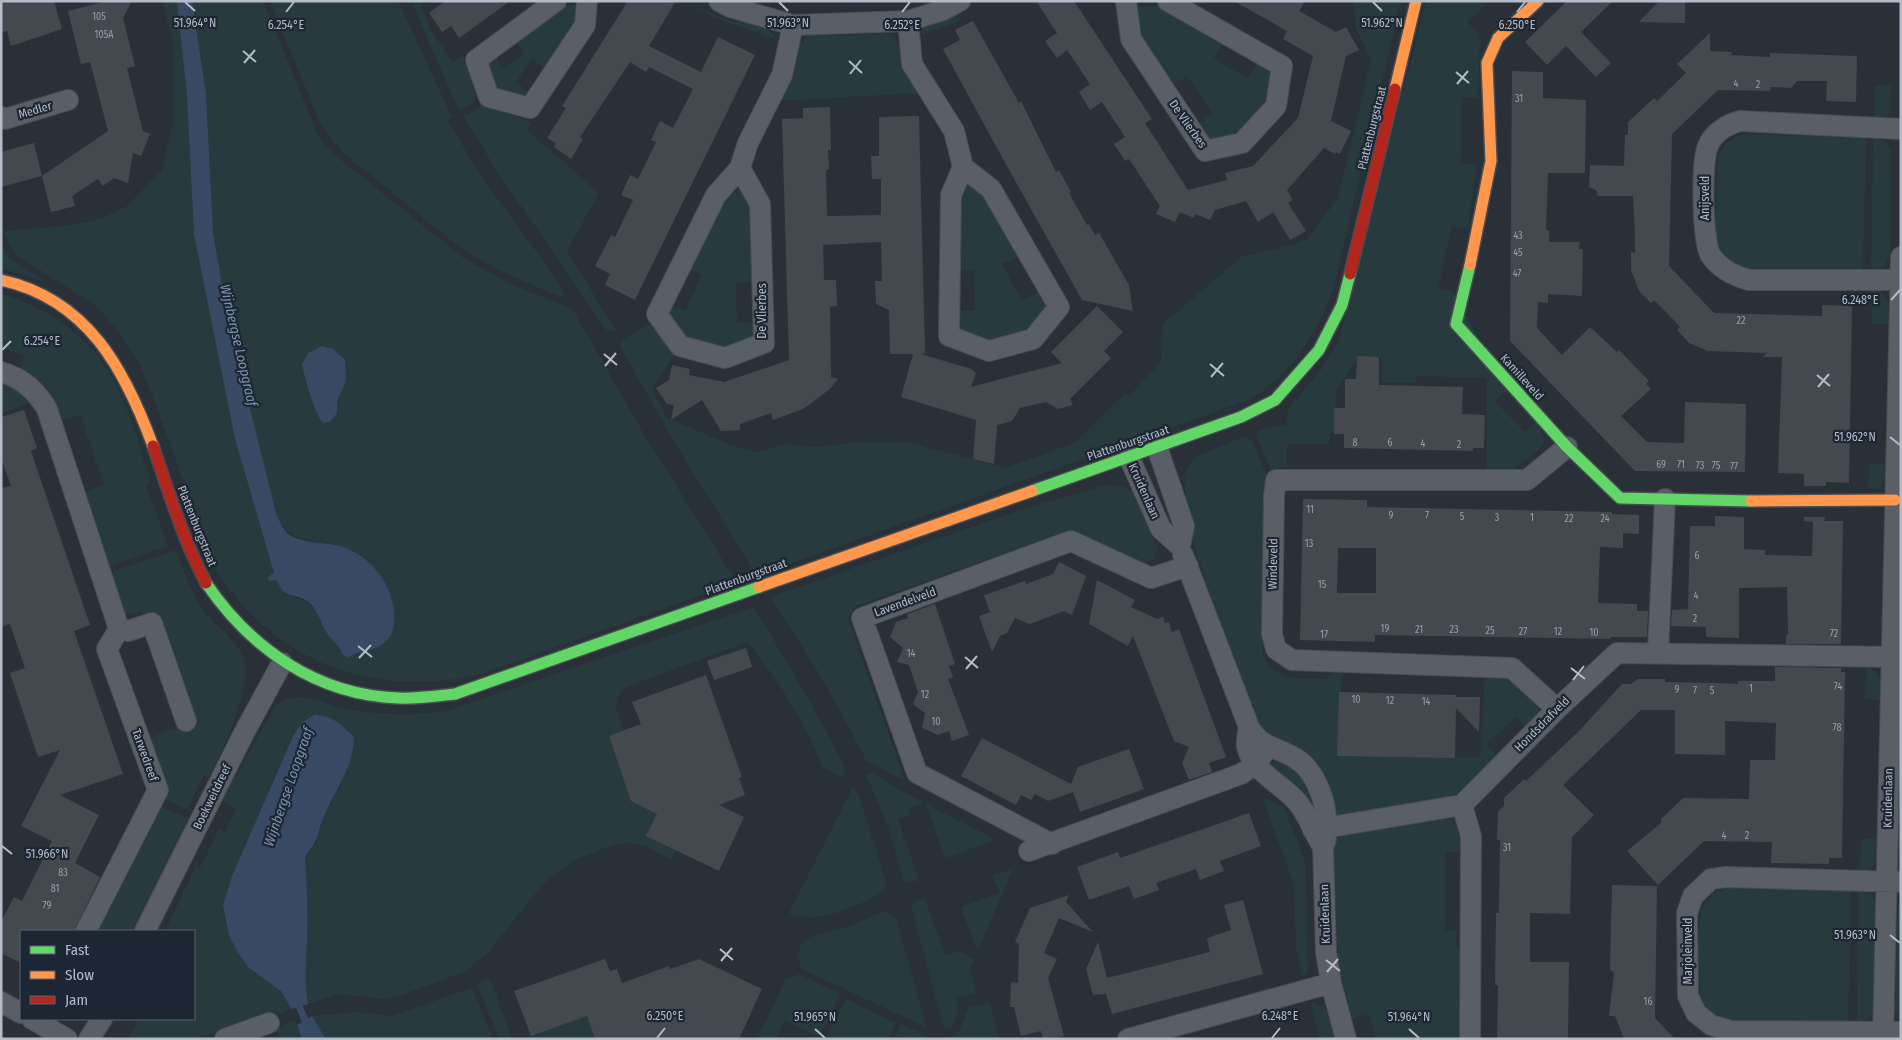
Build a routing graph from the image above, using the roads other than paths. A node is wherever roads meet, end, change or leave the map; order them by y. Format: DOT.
graph roads {
  1 [pos="556,1"];
  2 [pos="587,1"];
  3 [pos="719,1"];
  4 [pos="960,1"];
  5 [pos="1126,1"];
  6 [pos="1168,1"];
  7 [pos="1416,1"];
  8 [pos="1538,1"];
  9 [pos="908,21"];
  10 [pos="793,25"];
  11 [pos="68,100"];
  12 [pos="1,116"];
  13 [pos="1901,129"];
  14 [pos="963,167"];
  15 [pos="740,168"];
  16 [pos="1901,257"];
  17 [pos="1,280"];
  18 [pos="1900,280"];
  19 [pos="1,372"];
  20 [pos="1567,447"];
  21 [pos="1157,448"];
  22 [pos="1129,457"];
  23 [pos="1665,499"];
  24 [pos="1895,500"];
  25 [pos="1180,546"];
  26 [pos="1188,566"];
  27 [pos="119,629"];
  28 [pos="1658,653"];
  29 [pos="1892,657"];
  30 [pos="282,663"];
  31 [pos="1557,709"];
  32 [pos="186,722"];
  33 [pos="1248,727"];
  34 [pos="1268,746"];
  35 [pos="1256,764"];
  36 [pos="1462,806"];
  37 [pos="1321,835"];
  38 [pos="1052,844"];
  39 [pos="1029,851"];
  40 [pos="1894,881"];
  41 [pos="87,930"];
  42 [pos="145,930"];
  43 [pos="1331,983"];
  44 [pos="1,1002"];
  45 [pos="20,1012"];
  46 [pos="38,1020"];
  47 [pos="101,1020"];
  48 [pos="269,1023"];
  49 [pos="1889,1034"];
  50 [pos="67,1039"];
  51 [pos="89,1039"];
  52 [pos="225,1039"];
  53 [pos="1128,1039"];
  54 [pos="1346,1039"];
  55 [pos="1470,1039"];
  1 -- 2 [label="street"];
  3 -- 10 [label="street"];
  4 -- 9 [label="street"];
  5 -- 6 [label="street, De Vlierbes"];
  7 -- 21 [label="street, Plattenburgstraat"];
  8 -- 20 [label="street, Kamilleveld"];
  9 -- 10 [label="street"];
  9 -- 14 [label="street"];
  10 -- 15 [label="street, De Vlierbes"];
  11 -- 12 [label="street, Medler"];
  13 -- 18 [label="street, Anijsveld"];
  14 -- 14 [label="street"];
  15 -- 15 [label="street, De Vlierbes"];
  16 -- 18 [label="street, Kruidenlaan"];
  17 -- 30 [label="street, Plattenburgstraat"];
  18 -- 24 [label="street, Kruidenlaan"];
  19 -- 27 [label="street"];
  20 -- 23 [label="street, Kamilleveld"];
  20 -- 31 [label="street, Windeveld"];
  21 -- 22 [label="street, Plattenburgstraat"];
  21 -- 25 [label="street, Kruidenlaan"];
  22 -- 25 [label="street, Kruidenlaan"];
  22 -- 30 [label="street, Plattenburgstraat"];
  23 -- 24 [label="street, Kamilleveld"];
  23 -- 28 [label="street"];
  24 -- 29 [label="street, Kruidenlaan"];
  25 -- 26 [label="street, Kruidenlaan"];
  26 -- 33 [label="street, Kruidenlaan"];
  26 -- 38 [label="street, Lavendelveld"];
  27 -- 32 [label="street"];
  27 -- 41 [label="street, Tarwedreef"];
  28 -- 29 [label="street, Hondsdrafveld"];
  28 -- 31 [label="street, Hondsdrafveld"];
  29 -- 40 [label="street, Kruidenlaan"];
  30 -- 42 [label="street, Boekweitdreef"];
  31 -- 36 [label="street, Hondsdrafveld"];
  33 -- 34 [label="street, Kruidenlaan"];
  33 -- 35 [label="street, Kruidenlaan"];
  34 -- 35 [label="street"];
  34 -- 37 [label="street, Kruidenlaan"];
  35 -- 37 [label="street, Kruidenlaan"];
  35 -- 38 [label="street"];
  36 -- 37 [label="street"];
  36 -- 55 [label="street"];
  37 -- 43 [label="street, Kruidenlaan"];
  38 -- 39 [label="street"];
  40 -- 49 [label="street, Kruidenlaan"];
  40 -- 49 [label="street, Marjoleinveld"];
  43 -- 53 [label="street"];
  43 -- 54 [label="street, Kruidenlaan"];
  44 -- 45 [label="street"];
  46 -- 50 [label="street"];
  47 -- 51 [label="street"];
  48 -- 52 [label="street"];
}
